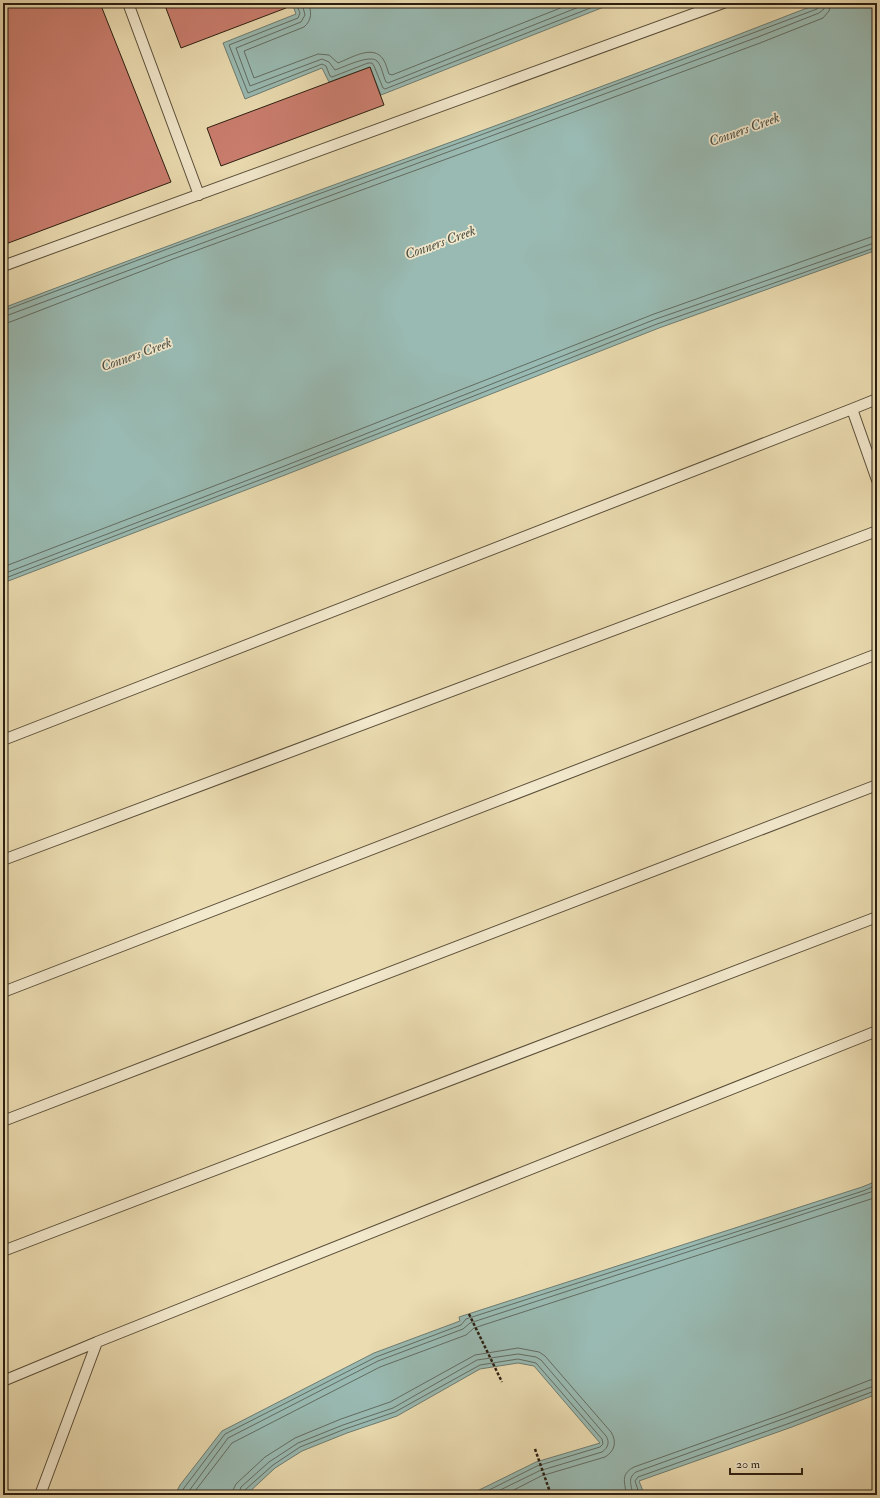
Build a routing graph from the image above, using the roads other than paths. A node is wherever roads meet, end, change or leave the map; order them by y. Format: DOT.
graph roads {
  1 [pos="128,3"];
  2 [pos="723,3"];
  3 [pos="199,195"];
  4 [pos="3,266"];
  5 [pos="877,399"];
  6 [pos="852,409"];
  7 [pos="877,480"];
  8 [pos="877,531"];
  9 [pos="877,654"];
  10 [pos="3,740"];
  11 [pos="877,785"];
  12 [pos="3,860"];
  13 [pos="877,917"];
  14 [pos="3,992"];
  15 [pos="877,1031"];
  16 [pos="3,1121"];
  17 [pos="3,1251"];
  18 [pos="97,1342"];
  19 [pos="3,1381"];
  20 [pos="40,1495"];
  1 -- 3 [label="lane"];
  2 -- 3 [label="lane"];
  3 -- 4 [label="lane"];
  5 -- 6 [label="lane"];
  6 -- 7 [label="lane"];
  6 -- 10 [label="lane"];
  8 -- 12 [label="lane"];
  9 -- 14 [label="lane"];
  11 -- 16 [label="lane"];
  13 -- 17 [label="lane"];
  15 -- 18 [label="lane"];
  18 -- 19 [label="lane"];
  18 -- 20 [label="lane"];
}
